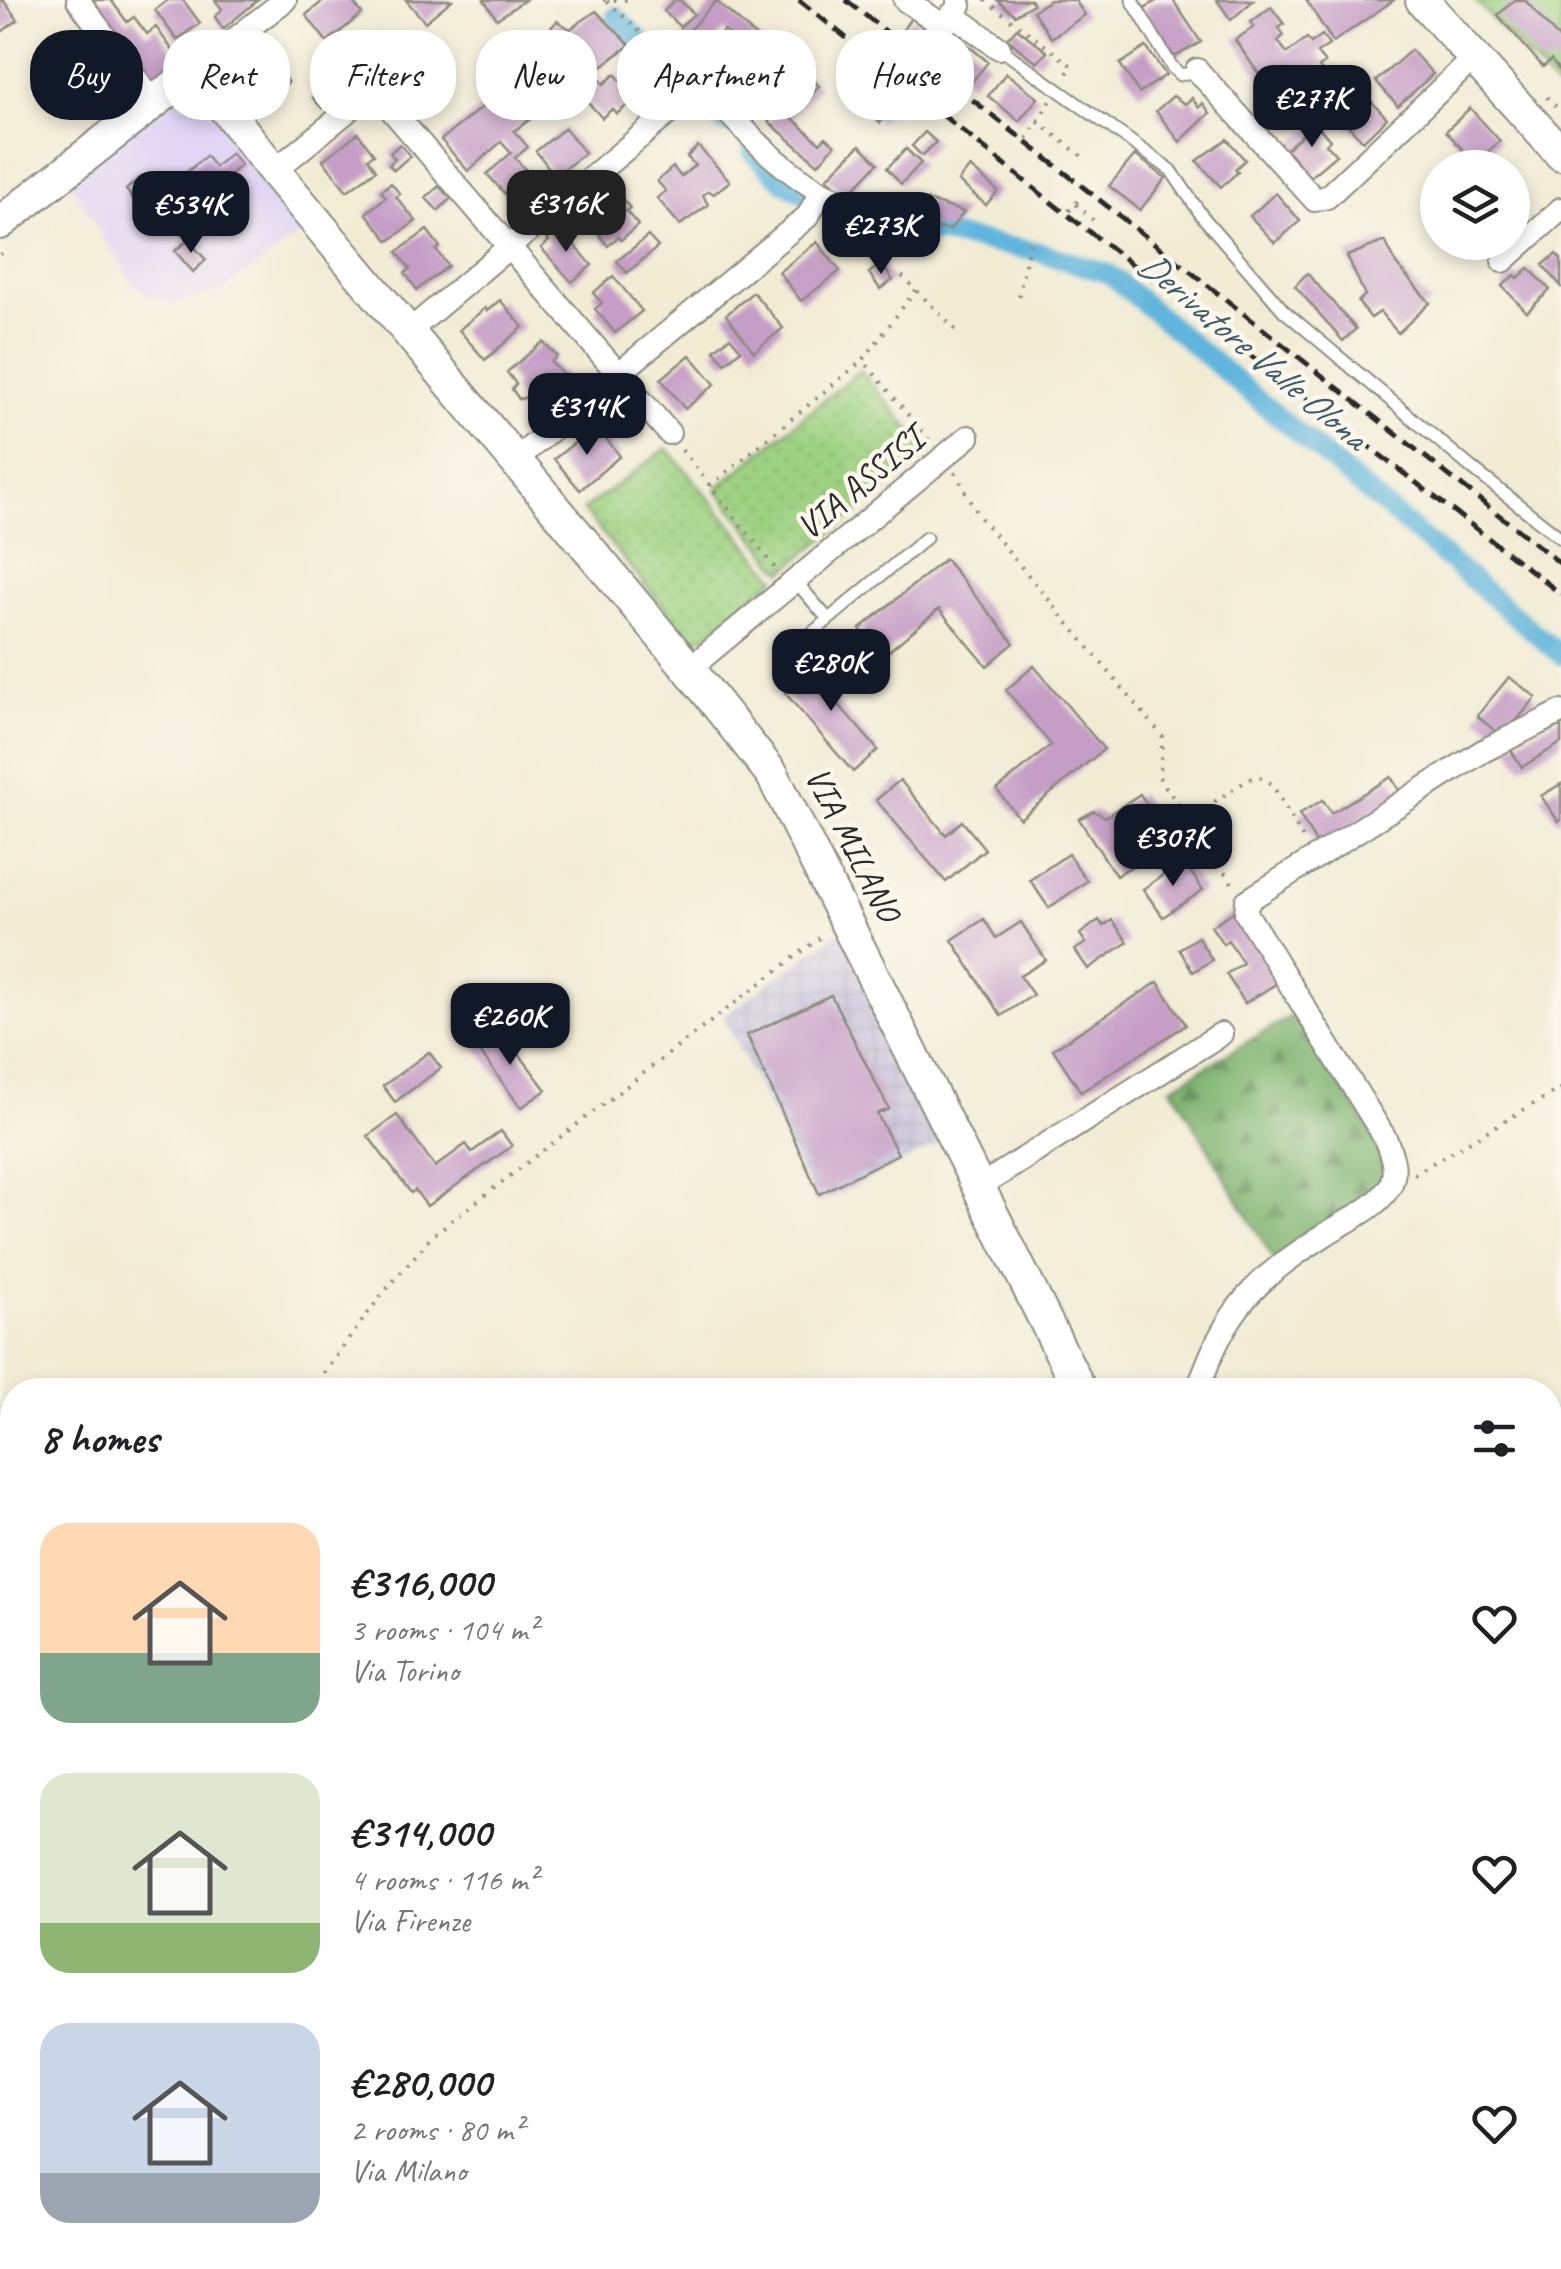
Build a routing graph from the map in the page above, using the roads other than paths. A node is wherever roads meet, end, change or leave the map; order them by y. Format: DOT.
graph roads {
  1 [pos="78,0"];
  2 [pos="285,0"];
  3 [pos="905,0"];
  4 [pos="1132,0"];
  5 [pos="1422,0"];
  6 [pos="955,7"];
  7 [pos="246,30"];
  8 [pos="999,48"];
  9 [pos="1475,58"];
  10 [pos="1191,72"];
  11 [pos="163,96"];
  12 [pos="154,103"];
  13 [pos="234,120"];
  14 [pos="660,120"];
  15 [pos="737,120"];
  16 [pos="1561,154"];
  17 [pos="274,170"];
  18 [pos="820,193"];
  19 [pos="858,207"];
  20 [pos="1561,210"];
  21 [pos="0,223"];
  22 [pos="509,247"];
  23 [pos="1503,262"];
  24 [pos="408,332"];
  25 [pos="617,375"];
  26 [pos="669,433"];
  27 [pos="968,437"];
  28 [pos="514,461"];
  29 [pos="926,538"];
  30 [pos="1561,538"];
  31 [pos="794,585"];
  32 [pos="828,620"];
  33 [pos="781,659"];
  34 [pos="690,669"];
  35 [pos="1561,712"];
  36 [pos="1220,1034"];
  37 [pos="979,1187"];
  38 [pos="1074,1378"];
  39 [pos="1202,1378"];
  1 -- 12 [label="street"];
  2 -- 7 [label="street"];
  3 -- 6 [label="street"];
  4 -- 10 [label="lane"];
  5 -- 9 [label="street"];
  6 -- 8 [label="street"];
  8 -- 30 [label="lane"];
  9 -- 10 [label="street"];
  9 -- 16 [label="street"];
  11 -- 12 [label="street"];
  12 -- 21 [label="street"];
  13 -- 17 [label="street, VIA MILANO"];
  14 -- 22 [label="street"];
  15 -- 18 [label="street"];
  17 -- 22 [label="street"];
  17 -- 24 [label="street, VIA MILANO"];
  18 -- 19 [label="street"];
  18 -- 25 [label="street"];
  20 -- 23 [label="street"];
  22 -- 24 [label="street"];
  22 -- 25 [label="street"];
  24 -- 28 [label="street, VIA MILANO"];
  25 -- 26 [label="street"];
  25 -- 28 [label="street"];
  27 -- 31 [label="street, VIA ASSISI"];
  28 -- 34 [label="street, VIA MILANO"];
  29 -- 32 [label="lane"];
  31 -- 32 [label="lane, VIA ASSISI"];
  31 -- 34 [label="street, VIA ASSISI"];
  32 -- 33 [label="lane"];
  34 -- 37 [label="street, VIA MILANO"];
  35 -- 39 [label="street"];
  36 -- 37 [label="street"];
  37 -- 38 [label="street, VIA MILANO"];
}
